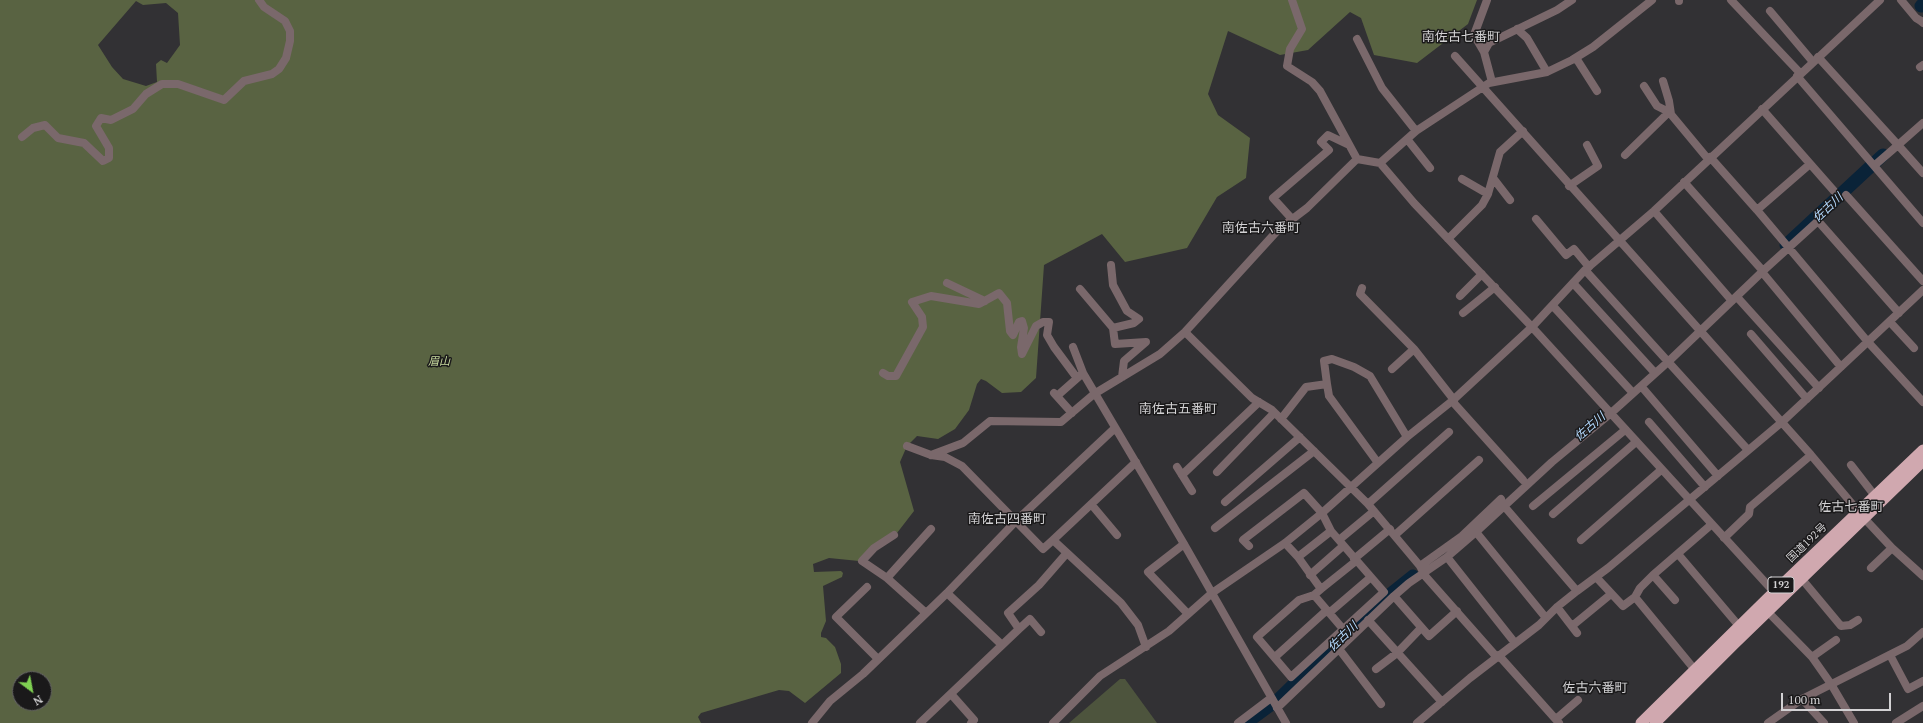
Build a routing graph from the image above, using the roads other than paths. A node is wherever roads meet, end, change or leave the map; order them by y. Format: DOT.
graph roads {
  1 [pos="259,0"];
  2 [pos="1292,0"];
  3 [pos="1487,0"];
  4 [pos="1572,0"];
  5 [pos="1652,0"];
  6 [pos="1731,0"];
  7 [pos="1880,0"];
  8 [pos="1902,0"];
  9 [pos="1770,11"];
  10 [pos="1922,22"];
  11 [pos="1517,29"];
  12 [pos="1357,39"];
  13 [pos="1484,52"];
  14 [pos="1455,56"];
  15 [pos="1576,58"];
  16 [pos="1815,59"];
  17 [pos="1547,72"];
  18 [pos="1799,75"];
  19 [pos="1663,81"];
  20 [pos="1492,82"];
  21 [pos="1644,86"];
  22 [pos="1483,87"];
  23 [pos="1597,92"];
  24 [pos="1762,109"];
  25 [pos="1670,113"];
  26 [pos="1923,123"];
  27 [pos="1416,131"];
  28 [pos="1523,131"];
  29 [pos="22,137"];
  30 [pos="1407,139"];
  31 [pos="1896,144"];
  32 [pos="1349,145"];
  33 [pos="1587,145"];
  34 [pos="1625,155"];
  35 [pos="1709,158"];
  36 [pos="1357,159"];
  37 [pos="1380,163"];
  38 [pos="1810,164"];
  39 [pos="1874,164"];
  40 [pos="1430,168"];
  41 [pos="1923,173"];
  42 [pos="1462,178"];
  43 [pos="1493,178"];
  44 [pos="1684,182"];
  45 [pos="1569,186"];
  46 [pos="1834,191"];
  47 [pos="1488,194"];
  48 [pos="1846,195"];
  49 [pos="1510,200"];
  50 [pos="1757,210"];
  51 [pos="1654,211"];
  52 [pos="1536,219"];
  53 [pos="1292,220"];
  54 [pos="1923,223"];
  55 [pos="1448,239"];
  56 [pos="1620,240"];
  57 [pos="1787,245"];
  58 [pos="1111,265"];
  59 [pos="1587,268"];
  60 [pos="1762,270"];
  61 [pos="1482,274"];
  62 [pos="1923,281"];
  63 [pos="947,283"];
  64 [pos="1573,283"];
  65 [pos="1495,287"];
  66 [pos="1362,288"];
  67 [pos="1080,289"];
  68 [pos="1923,290"];
  69 [pos="1460,296"];
  70 [pos="1732,298"];
  71 [pos="985,301"];
  72 [pos="1553,306"];
  73 [pos="1463,313"];
  74 [pos="1899,313"];
  75 [pos="1890,322"];
  76 [pos="1532,327"];
  77 [pos="1113,328"];
  78 [pos="1700,330"];
  79 [pos="1185,332"];
  80 [pos="1751,334"];
  81 [pos="1868,342"];
  82 [pos="1073,347"];
  83 [pos="1914,348"];
  84 [pos="1414,349"];
  85 [pos="1667,359"];
  86 [pos="1841,367"];
  87 [pos="1392,369"];
  88 [pos="1654,371"];
  89 [pos="883,373"];
  90 [pos="1080,376"];
  91 [pos="1122,377"];
  92 [pos="1327,384"];
  93 [pos="1641,386"];
  94 [pos="1819,388"];
  95 [pos="1632,391"];
  96 [pos="1094,394"];
  97 [pos="1807,399"];
  98 [pos="1453,401"];
  99 [pos="1259,402"];
  100 [pos="1923,402"];
  101 [pos="1609,412"];
  102 [pos="1072,413"];
  103 [pos="1274,413"];
  104 [pos="1281,419"];
  105 [pos="1649,422"];
  106 [pos="1782,422"];
  107 [pos="1115,428"];
  108 [pos="1625,430"];
  109 [pos="1449,432"];
  110 [pos="1300,437"];
  111 [pos="1407,437"];
  112 [pos="1636,442"];
  113 [pos="907,446"];
  114 [pos="1748,450"];
  115 [pos="1923,450"];
  116 [pos="1314,451"];
  117 [pos="931,455"];
  118 [pos="1811,455"];
  119 [pos="1479,460"];
  120 [pos="1923,461"];
  121 [pos="1136,462"];
  122 [pos="1378,463"];
  123 [pos="1851,465"];
  124 [pos="1177,466"];
  125 [pos="1222,470"];
  126 [pos="1661,470"];
  127 [pos="1182,475"];
  128 [pos="1718,476"];
  129 [pos="1523,480"];
  130 [pos="1705,487"];
  131 [pos="1351,488"];
  132 [pos="1192,491"];
  133 [pos="1875,496"];
  134 [pos="1689,501"];
  135 [pos="1225,502"];
  136 [pos="1503,502"];
  137 [pos="1091,504"];
  138 [pos="1368,504"];
  139 [pos="1533,506"];
  140 [pos="1374,511"];
  141 [pos="1322,513"];
  142 [pos="1553,514"];
  143 [pos="1861,515"];
  144 [pos="1016,521"];
  145 [pos="1712,524"];
  146 [pos="1215,528"];
  147 [pos="931,529"];
  148 [pos="1331,531"];
  149 [pos="1392,532"];
  150 [pos="1476,532"];
  151 [pos="894,535"];
  152 [pos="1117,535"];
  153 [pos="1724,538"];
  154 [pos="1053,540"];
  155 [pos="1581,540"];
  156 [pos="1284,543"];
  157 [pos="1341,543"];
  158 [pos="1184,544"];
  159 [pos="1249,546"];
  160 [pos="1892,548"];
  161 [pos="1066,554"];
  162 [pos="1678,554"];
  163 [pos="1298,557"];
  164 [pos="1447,557"];
  165 [pos="1355,560"];
  166 [pos="1871,568"];
  167 [pos="1422,570"];
  168 [pos="1310,575"];
  169 [pos="1653,575"];
  170 [pos="1923,576"];
  171 [pos="1371,577"];
  172 [pos="1596,577"];
  173 [pos="887,578"];
  174 [pos="1801,578"];
  175 [pos="867,586"];
  176 [pos="1321,589"];
  177 [pos="1577,590"];
  178 [pos="947,592"];
  179 [pos="1774,592"];
  180 [pos="1212,593"];
  181 [pos="1611,594"];
  182 [pos="1314,595"];
  183 [pos="1394,596"];
  184 [pos="1635,597"];
  185 [pos="1675,600"];
  186 [pos="1557,607"];
  187 [pos="1457,611"];
  188 [pos="1767,611"];
  189 [pos="1328,612"];
  190 [pos="926,614"];
  191 [pos="1188,614"];
  192 [pos="1546,618"];
  193 [pos="1368,620"];
  194 [pos="1858,620"];
  195 [pos="1739,626"];
  196 [pos="1421,628"];
  197 [pos="1019,629"];
  198 [pos="1343,629"];
  199 [pos="1041,632"];
  200 [pos="1923,632"];
  201 [pos="1836,640"];
  202 [pos="1515,643"];
  203 [pos="1002,646"];
  204 [pos="1146,647"];
  205 [pos="1339,648"];
  206 [pos="1397,653"];
  207 [pos="1890,655"];
  208 [pos="1498,656"];
  209 [pos="1812,657"];
  210 [pos="1275,658"];
  211 [pos="878,659"];
  212 [pos="1376,669"];
  213 [pos="1695,670"];
  214 [pos="1923,681"];
  215 [pos="1296,682"];
  216 [pos="1831,684"];
  217 [pos="951,694"];
  218 [pos="1802,699"];
  219 [pos="1578,700"];
  220 [pos="1442,702"];
  221 [pos="1274,703"];
  222 [pos="1381,704"];
  223 [pos="1923,706"];
  224 [pos="1558,721"];
  225 [pos="812,723"];
  226 [pos="920,723"];
  227 [pos="971,723"];
  228 [pos="1053,723"];
  229 [pos="1238,723"];
  230 [pos="1286,723"];
  231 [pos="1417,723"];
  232 [pos="1641,723"];
  233 [pos="1655,723"];
  234 [pos="1768,723"];
  235 [pos="1824,723"];
  236 [pos="1854,723"];
  237 [pos="1896,723"];
  1 -- 29 [label="street"];
  2 -- 32 [label="street"];
  3 -- 13 [label="street"];
  4 -- 11 [label="street"];
  5 -- 15 [label="street"];
  6 -- 18 [label="street"];
  7 -- 16 [label="street"];
  8 -- 10 [label="street"];
  9 -- 16 [label="street"];
  11 -- 13 [label="street"];
  11 -- 17 [label="street"];
  12 -- 27 [label="street"];
  13 -- 20 [label="street"];
  14 -- 22 [label="street"];
  15 -- 17 [label="street"];
  15 -- 23 [label="street"];
  16 -- 18 [label="street"];
  16 -- 31 [label="street"];
  17 -- 20 [label="street"];
  18 -- 24 [label="street"];
  18 -- 39 [label="street"];
  19 -- 25 [label="street"];
  20 -- 22 [label="street"];
  21 -- 25 [label="street"];
  22 -- 27 [label="street"];
  22 -- 28 [label="street"];
  24 -- 35 [label="street"];
  24 -- 38 [label="street"];
  25 -- 34 [label="street"];
  25 -- 35 [label="street"];
  26 -- 31 [label="street"];
  27 -- 30 [label="street"];
  28 -- 43 [label="street"];
  28 -- 45 [label="street"];
  30 -- 37 [label="street"];
  30 -- 40 [label="street"];
  31 -- 39 [label="street"];
  31 -- 41 [label="street"];
  32 -- 36 [label="street"];
  32 -- 53 [label="street"];
  33 -- 45 [label="street"];
  35 -- 44 [label="street"];
  35 -- 50 [label="street"];
  36 -- 37 [label="street"];
  36 -- 53 [label="street"];
  37 -- 55 [label="street"];
  38 -- 46 [label="street"];
  38 -- 50 [label="street"];
  39 -- 54 [label="street"];
  42 -- 47 [label="street"];
  43 -- 47 [label="street"];
  43 -- 49 [label="street"];
  44 -- 51 [label="street"];
  44 -- 60 [label="street"];
  45 -- 56 [label="street"];
  47 -- 55 [label="street"];
  48 -- 62 [label="street"];
  50 -- 57 [label="street"];
  51 -- 56 [label="street"];
  51 -- 70 [label="street"];
  52 -- 59 [label="street"];
  53 -- 79 [label="street"];
  55 -- 61 [label="street"];
  56 -- 59 [label="street"];
  56 -- 78 [label="street"];
  57 -- 60 [label="street"];
  57 -- 74 [label="street"];
  57 -- 81 [label="street"];
  58 -- 77 [label="street"];
  59 -- 64 [label="street"];
  59 -- 85 [label="street"];
  60 -- 70 [label="street"];
  60 -- 86 [label="street"];
  61 -- 65 [label="street"];
  61 -- 69 [label="street"];
  63 -- 71 [label="street"];
  64 -- 72 [label="street"];
  64 -- 88 [label="street"];
  65 -- 73 [label="street"];
  65 -- 76 [label="street"];
  66 -- 84 [label="street"];
  67 -- 77 [label="street"];
  68 -- 74 [label="street"];
  70 -- 78 [label="street"];
  70 -- 94 [label="street"];
  71 -- 89 [label="street"];
  71 -- 90 [label="street"];
  72 -- 76 [label="street"];
  72 -- 95 [label="street"];
  74 -- 75 [label="street"];
  75 -- 81 [label="street"];
  75 -- 83 [label="street"];
  76 -- 98 [label="street"];
  76 -- 101 [label="street"];
  77 -- 91 [label="street"];
  78 -- 85 [label="street"];
  78 -- 106 [label="street"];
  79 -- 91 [label="street"];
  79 -- 99 [label="street"];
  80 -- 97 [label="street"];
  81 -- 86 [label="street"];
  81 -- 100 [label="street"];
  82 -- 90 [label="street"];
  84 -- 87 [label="street"];
  84 -- 98 [label="street"];
  85 -- 88 [label="street"];
  85 -- 114 [label="street"];
  86 -- 94 [label="street"];
  88 -- 93 [label="street"];
  90 -- 96 [label="street"];
  90 -- 102 [label="street"];
  91 -- 96 [label="street"];
  92 -- 104 [label="street"];
  92 -- 111 [label="street"];
  92 -- 122 [label="street"];
  93 -- 95 [label="street"];
  93 -- 128 [label="street"];
  94 -- 97 [label="street"];
  95 -- 101 [label="street"];
  96 -- 102 [label="street"];
  96 -- 107 [label="street"];
  97 -- 106 [label="street"];
  98 -- 111 [label="street"];
  98 -- 129 [label="street"];
  99 -- 103 [label="street"];
  99 -- 127 [label="street"];
  101 -- 108 [label="street"];
  101 -- 136 [label="street"];
  102 -- 117 [label="street"];
  103 -- 104 [label="street"];
  103 -- 125 [label="street"];
  104 -- 110 [label="street"];
  105 -- 130 [label="street"];
  106 -- 114 [label="street"];
  106 -- 118 [label="street"];
  107 -- 121 [label="street"];
  107 -- 144 [label="street"];
  108 -- 112 [label="street"];
  108 -- 139 [label="street"];
  109 -- 138 [label="street"];
  110 -- 116 [label="street"];
  110 -- 135 [label="street"];
  111 -- 122 [label="street"];
  112 -- 126 [label="street"];
  112 -- 142 [label="street"];
  113 -- 117 [label="street"];
  114 -- 128 [label="street"];
  115 -- 133 [label="highway, 国道192号 / 192"];
  116 -- 131 [label="street"];
  116 -- 146 [label="street"];
  117 -- 144 [label="street"];
  118 -- 143 [label="street"];
  118 -- 153 [label="street"];
  119 -- 149 [label="street"];
  120 -- 143 [label="highway, 国道192号 / 192"];
  121 -- 137 [label="street"];
  121 -- 158 [label="street"];
  122 -- 131 [label="street"];
  123 -- 133 [label="street"];
  124 -- 127 [label="street"];
  126 -- 134 [label="street"];
  126 -- 155 [label="street"];
  127 -- 132 [label="street"];
  128 -- 130 [label="street"];
  130 -- 134 [label="street"];
  131 -- 138 [label="street"];
  131 -- 141 [label="street"];
  133 -- 143 [label="highway, 国道192号 / 192"];
  134 -- 145 [label="street"];
  134 -- 172 [label="street"];
  136 -- 150 [label="street"];
  136 -- 167 [label="street"];
  136 -- 177 [label="street"];
  137 -- 152 [label="street"];
  137 -- 154 [label="street"];
  138 -- 140 [label="street"];
  140 -- 149 [label="street"];
  140 -- 157 [label="street"];
  141 -- 148 [label="street"];
  141 -- 156 [label="street"];
  141 -- 159 [label="street"];
  143 -- 160 [label="street"];
  143 -- 174 [label="highway, 国道192号 / 192"];
  143 -- 179 [label="highway, 国道192号 / 192"];
  144 -- 154 [label="street"];
  144 -- 178 [label="street"];
  145 -- 153 [label="street"];
  145 -- 162 [label="street"];
  147 -- 173 [label="street"];
  148 -- 157 [label="street"];
  148 -- 163 [label="street"];
  149 -- 165 [label="street"];
  149 -- 167 [label="street"];
  150 -- 164 [label="street"];
  150 -- 192 [label="street"];
  151 -- 173 [label="street"];
  153 -- 179 [label="street"];
  154 -- 161 [label="street"];
  156 -- 163 [label="street"];
  156 -- 180 [label="street"];
  157 -- 165 [label="street"];
  157 -- 168 [label="street"];
  158 -- 180 [label="street"];
  158 -- 191 [label="street"];
  160 -- 166 [label="street"];
  160 -- 170 [label="street"];
  161 -- 197 [label="street"];
  161 -- 204 [label="street"];
  162 -- 169 [label="street"];
  162 -- 195 [label="street"];
  163 -- 168 [label="street"];
  164 -- 167 [label="street"];
  164 -- 202 [label="street"];
  165 -- 171 [label="street"];
  165 -- 176 [label="street"];
  167 -- 183 [label="street"];
  167 -- 187 [label="street"];
  168 -- 176 [label="street"];
  169 -- 184 [label="street"];
  169 -- 185 [label="street"];
  171 -- 189 [label="street"];
  171 -- 198 [label="street"];
  172 -- 177 [label="street"];
  172 -- 181 [label="street"];
  173 -- 190 [label="street"];
  174 -- 188 [label="highway, 国道192号 / 192"];
  174 -- 194 [label="street"];
  175 -- 211 [label="street"];
  176 -- 182 [label="street"];
  177 -- 186 [label="street"];
  178 -- 190 [label="street"];
  178 -- 203 [label="street"];
  179 -- 195 [label="highway, 国道192号 / 192"];
  180 -- 191 [label="street"];
  180 -- 221 [label="street"];
  181 -- 184 [label="street"];
  181 -- 186 [label="street"];
  182 -- 189 [label="street"];
  182 -- 210 [label="street"];
  183 -- 193 [label="street"];
  183 -- 196 [label="street"];
  184 -- 213 [label="street"];
  186 -- 192 [label="street"];
  187 -- 196 [label="street"];
  187 -- 208 [label="street"];
  188 -- 209 [label="street"];
  188 -- 233 [label="highway, 国道192号 / 192"];
  189 -- 198 [label="street"];
  189 -- 210 [label="street"];
  190 -- 211 [label="street"];
  191 -- 204 [label="street"];
  192 -- 202 [label="street"];
  193 -- 205 [label="street"];
  193 -- 206 [label="street"];
  195 -- 213 [label="highway, 国道192号 / 192"];
  196 -- 206 [label="street"];
  197 -- 199 [label="street"];
  197 -- 203 [label="street"];
  198 -- 215 [label="street"];
  200 -- 207 [label="street"];
  201 -- 209 [label="street"];
  202 -- 208 [label="street"];
  203 -- 217 [label="street"];
  204 -- 228 [label="street"];
  205 -- 215 [label="street"];
  205 -- 222 [label="street"];
  206 -- 212 [label="street"];
  206 -- 220 [label="street"];
  207 -- 214 [label="street"];
  207 -- 216 [label="street"];
  208 -- 220 [label="street"];
  208 -- 224 [label="street"];
  209 -- 216 [label="street"];
  210 -- 215 [label="street"];
  211 -- 225 [label="street"];
  213 -- 232 [label="highway, 国道192号 / 192"];
  215 -- 221 [label="street"];
  216 -- 218 [label="street"];
  216 -- 236 [label="street"];
  217 -- 226 [label="street"];
  217 -- 227 [label="street"];
  218 -- 234 [label="street"];
  218 -- 235 [label="street"];
  219 -- 224 [label="street"];
  220 -- 231 [label="street"];
  221 -- 229 [label="street"];
  221 -- 230 [label="street"];
  223 -- 237 [label="street"];
}
